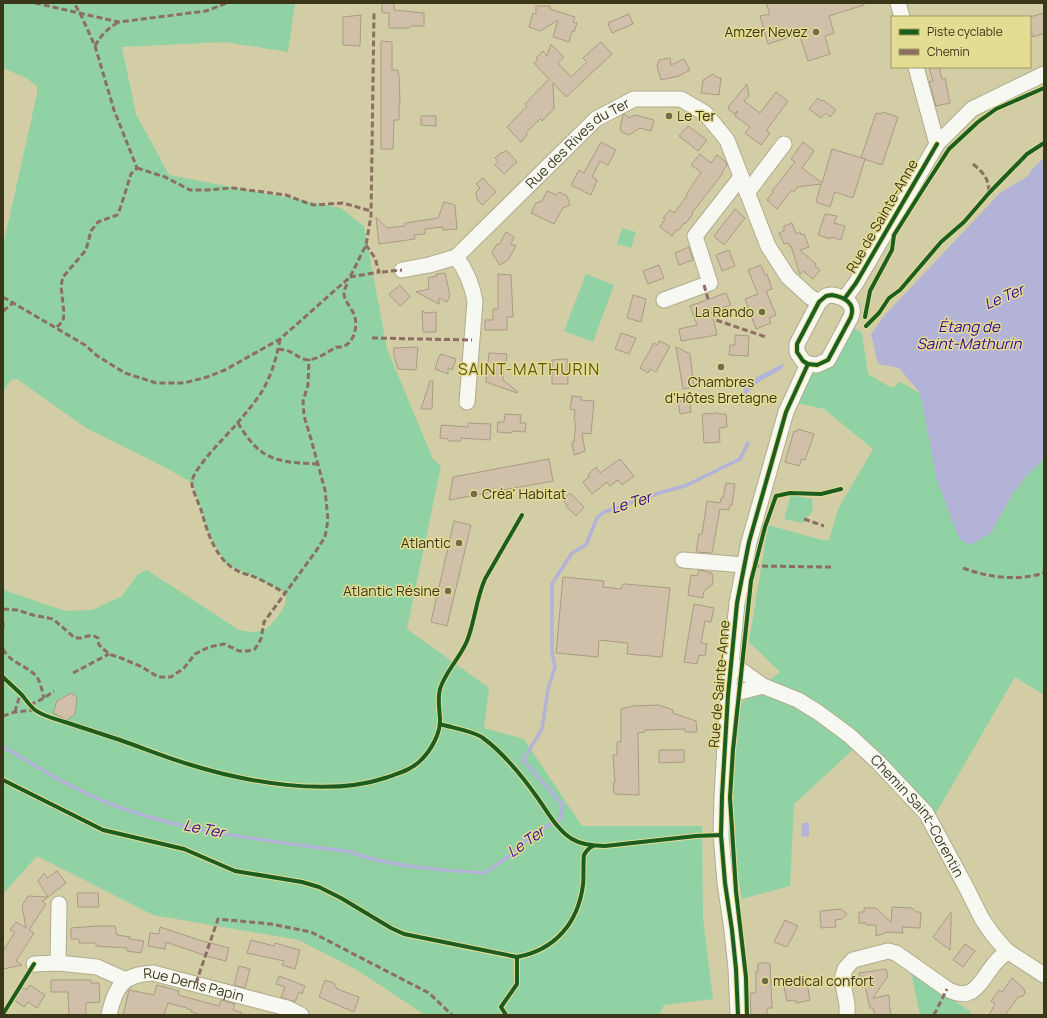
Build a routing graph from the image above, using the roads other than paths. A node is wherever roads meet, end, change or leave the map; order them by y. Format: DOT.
graph roads {
  1 [pos="898,3"];
  2 [pos="902,16"];
  3 [pos="916,68"];
  4 [pos="1044,74"];
  5 [pos="784,144"];
  6 [pos="937,144"];
  7 [pos="741,177"];
  8 [pos="747,193"];
  9 [pos="456,257"];
  10 [pos="402,270"];
  11 [pos="845,298"];
  12 [pos="664,300"];
  13 [pos="819,302"];
  14 [pos="808,364"];
  15 [pos="467,402"];
  16 [pos="683,560"];
  17 [pos="744,565"];
  18 [pos="731,663"];
  19 [pos="763,686"];
  20 [pos="728,695"];
  21 [pos="59,904"];
  22 [pos="1007,951"];
  23 [pos="58,963"];
  24 [pos="34,964"];
  25 [pos="1044,975"];
  26 [pos="126,980"];
  27 [pos="109,1015"];
  28 [pos="301,1015"];
  29 [pos="738,1015"];
  30 [pos="847,1015"];
  1 -- 2 [label="street"];
  3 -- 6 [label="street"];
  4 -- 6 [label="street, Rue de Sainte-Anne"];
  5 -- 8 [label="street"];
  6 -- 11 [label="street, Rue de Sainte-Anne"];
  7 -- 8 [label="street, Rue des Rives du Ter"];
  7 -- 9 [label="street, Rue des Rives du Ter"];
  7 -- 12 [label="street"];
  8 -- 13 [label="street, Rue des Rives du Ter"];
  9 -- 10 [label="street, Rue des Rives du Ter"];
  9 -- 15 [label="street"];
  11 -- 13 [label="street"];
  11 -- 14 [label="street"];
  13 -- 14 [label="street"];
  14 -- 17 [label="street, Rue de Sainte-Anne"];
  16 -- 17 [label="street"];
  17 -- 18 [label="street, Rue de Sainte-Anne"];
  18 -- 19 [label="street, Chemin Saint-Corentin"];
  18 -- 20 [label="street, Rue de Sainte-Anne"];
  19 -- 20 [label="street"];
  19 -- 22 [label="street, Chemin Saint-Corentin"];
  20 -- 29 [label="street, Rue de Sainte-Anne"];
  21 -- 23 [label="street"];
  22 -- 25 [label="street, Chemin Saint-Corentin"];
  22 -- 30 [label="street"];
  23 -- 24 [label="street"];
  23 -- 26 [label="street"];
  26 -- 27 [label="street, Rue Denis Papin"];
  26 -- 28 [label="street, Rue Denis Papin"];
}
